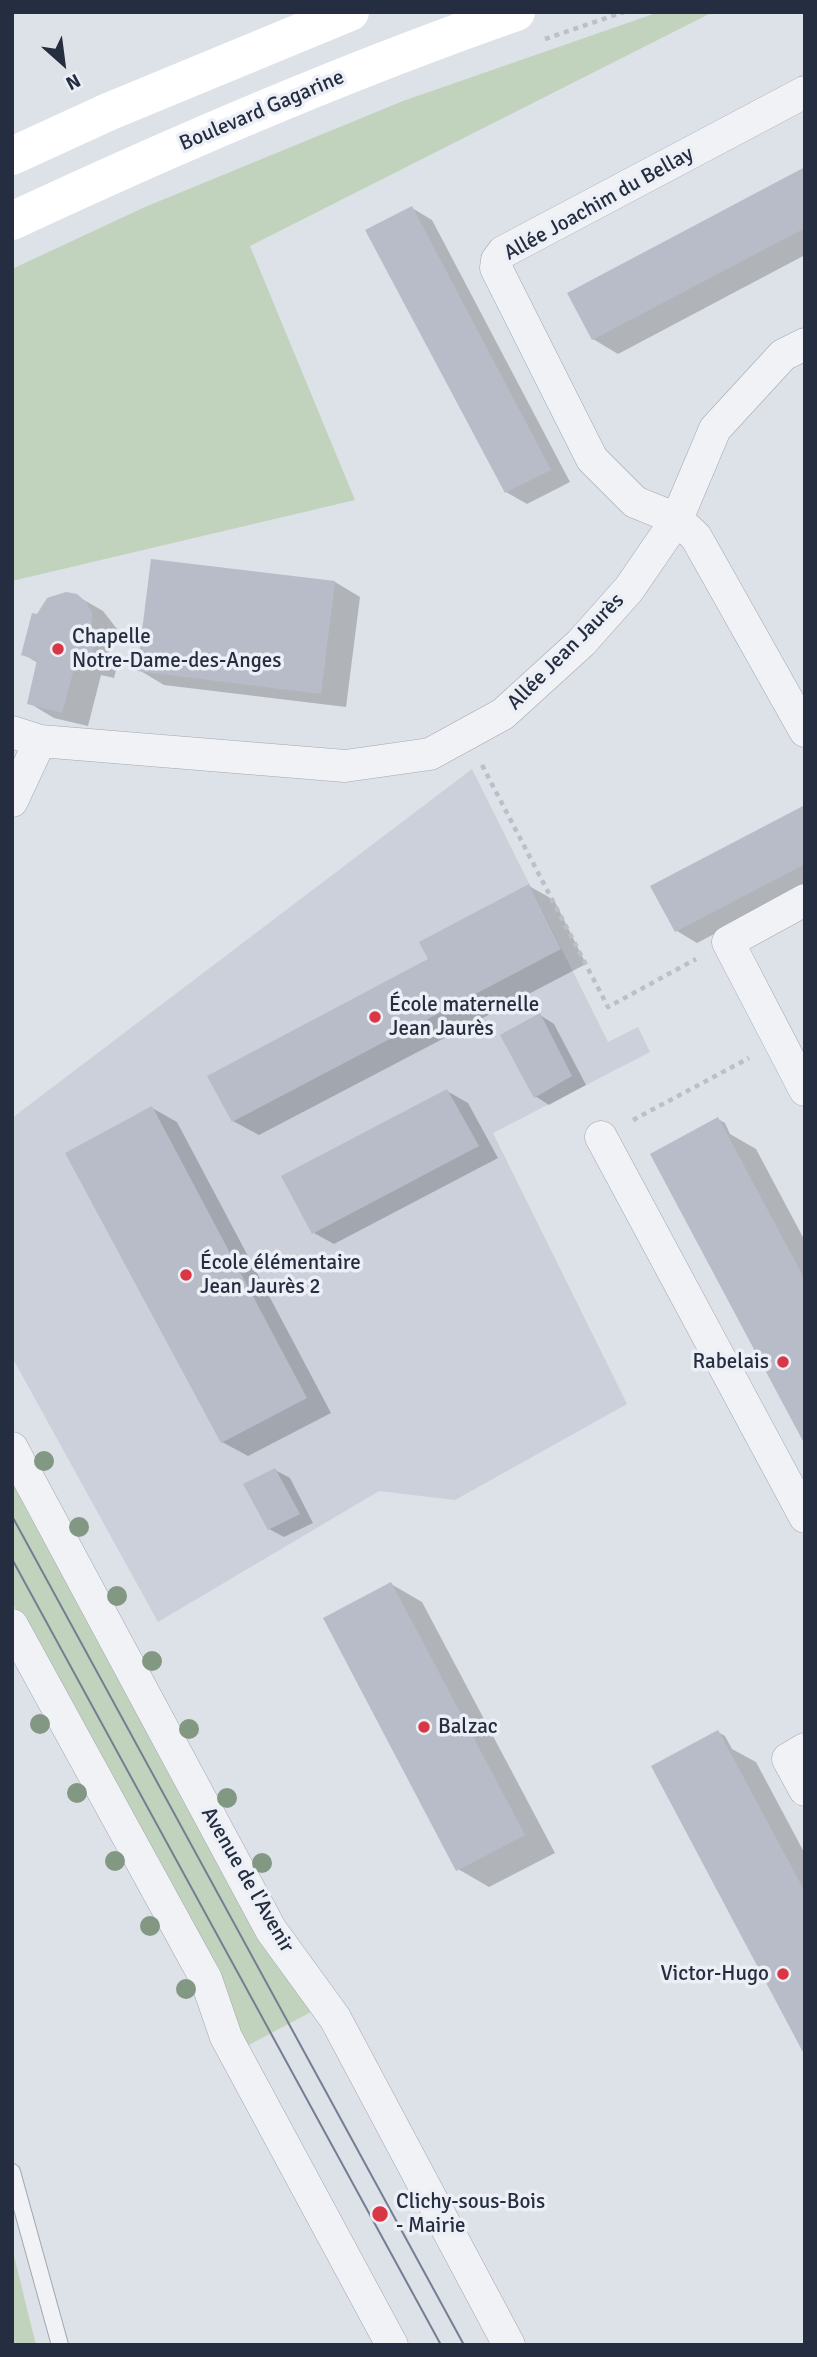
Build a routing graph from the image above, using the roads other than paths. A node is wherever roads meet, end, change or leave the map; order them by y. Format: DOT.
graph roads {
  1 [pos="350,12"];
  2 [pos="516,12"];
  3 [pos="805,92"];
  4 [pos="12,156"];
  5 [pos="12,221"];
  6 [pos="805,344"];
  7 [pos="677,519"];
  8 [pos="805,731"];
  9 [pos="26,737"];
  10 [pos="12,801"];
  11 [pos="805,900"];
  12 [pos="805,1090"];
  13 [pos="601,1137"];
  14 [pos="12,1448"];
  15 [pos="805,1517"];
  16 [pos="12,1625"];
  17 [pos="805,1749"];
  18 [pos="805,1790"];
  19 [pos="12,2172"];
  20 [pos="60,2345"];
  21 [pos="392,2345"];
  22 [pos="509,2345"];
  1 -- 4 [label="main road"];
  2 -- 5 [label="main road, Boulevard Gagarine"];
  3 -- 7 [label="street, Allée Joachim du Bellay"];
  6 -- 7 [label="street, Allée Jean Jaurès"];
  7 -- 8 [label="street"];
  7 -- 9 [label="street, Allée Jean Jaurès"];
  9 -- 10 [label="street, Allée Jean Jaurès"];
  11 -- 12 [label="street"];
  13 -- 15 [label="street"];
  14 -- 22 [label="street, Avenue de l'Avenir"];
  16 -- 21 [label="street"];
  17 -- 18 [label="street"];
  19 -- 20 [label="lane"];
}
